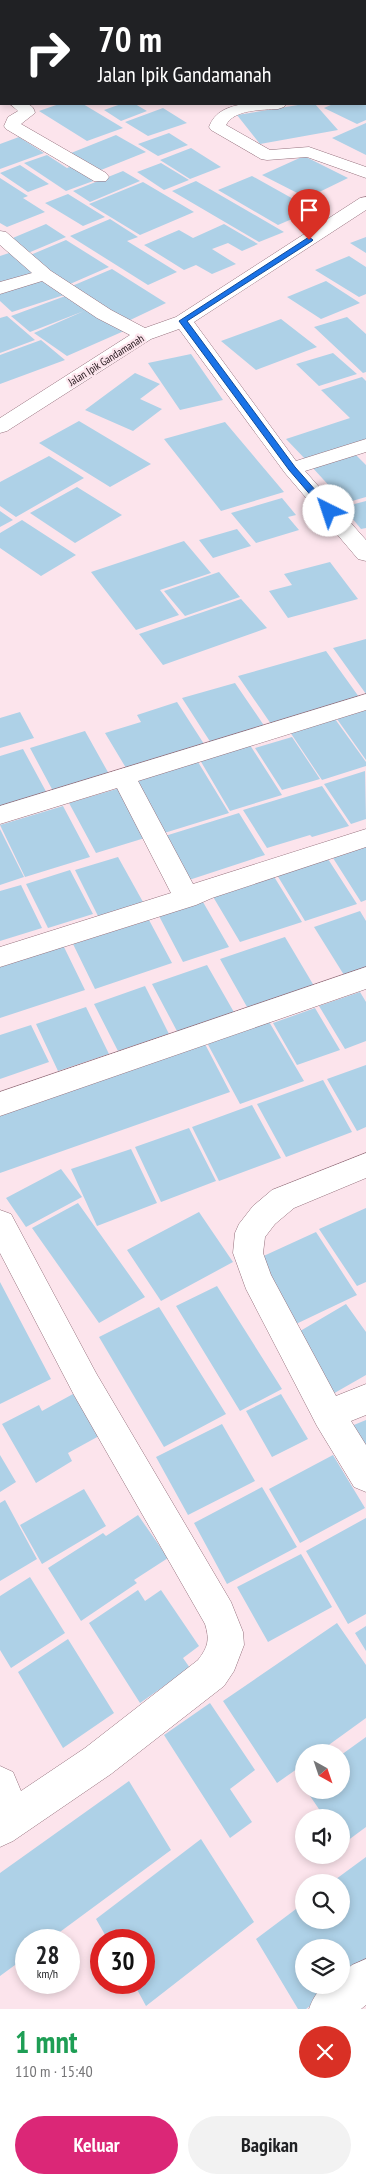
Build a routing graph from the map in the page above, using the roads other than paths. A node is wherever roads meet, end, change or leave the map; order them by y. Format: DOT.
graph roads {
  1 [pos="20,105"];
  2 [pos="272,105"];
  3 [pos="366,173"];
  4 [pos="100,177"];
  5 [pos="363,209"];
  6 [pos="0,236"];
  7 [pos="45,275"];
  8 [pos="0,288"];
  9 [pos="183,321"];
  10 [pos="144,335"];
  11 [pos="0,427"];
  12 [pos="366,445"];
  13 [pos="292,468"];
  14 [pos="366,554"];
  15 [pos="366,702"];
  16 [pos="123,776"];
  17 [pos="0,814"];
  18 [pos="366,838"];
  19 [pos="186,898"];
  20 [pos="0,957"];
  21 [pos="366,978"];
  22 [pos="0,1104"];
  23 [pos="366,1165"];
  24 [pos="0,1224"];
  25 [pos="366,1398"];
  26 [pos="329,1416"];
  27 [pos="366,1476"];
  28 [pos="0,1785"];
  29 [pos="7,1823"];
  30 [pos="366,1979"];
  31 [pos="329,2009"];
  1 -- 4 [label="street"];
  2 -- 3 [label="street"];
  5 -- 9 [label="street, Jalan Ipik Gandamanah"];
  6 -- 7 [label="street"];
  7 -- 8 [label="street"];
  7 -- 10 [label="street"];
  9 -- 10 [label="street, Jalan Ipik Gandamanah"];
  9 -- 13 [label="street"];
  10 -- 11 [label="street, Jalan Ipik Gandamanah"];
  12 -- 13 [label="street"];
  13 -- 14 [label="street"];
  15 -- 16 [label="street"];
  16 -- 17 [label="street"];
  16 -- 19 [label="street"];
  18 -- 19 [label="street"];
  19 -- 20 [label="street"];
  21 -- 22 [label="street"];
  23 -- 26 [label="street"];
  24 -- 29 [label="street"];
  25 -- 26 [label="street"];
  26 -- 27 [label="street"];
  28 -- 29 [label="street"];
  30 -- 31 [label="street"];
}
